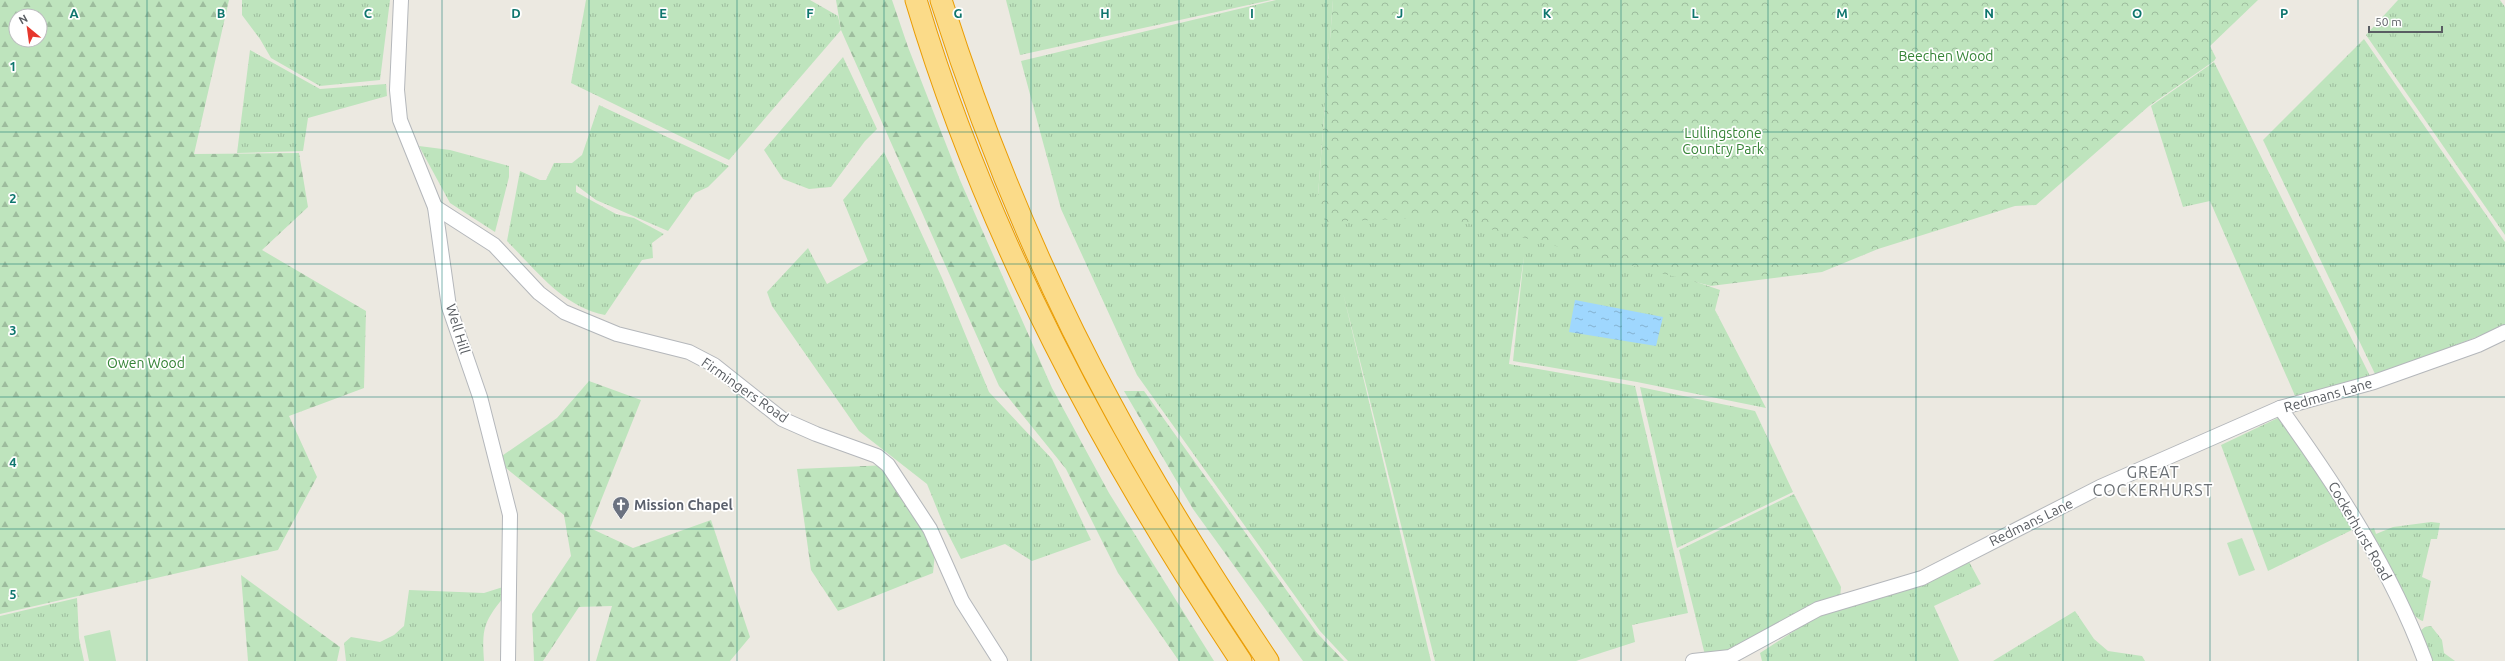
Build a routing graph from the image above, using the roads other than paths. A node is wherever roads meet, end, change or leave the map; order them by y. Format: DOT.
graph roads {
  1 [pos="401,0"];
  2 [pos="916,0"];
  3 [pos="941,0"];
  4 [pos="435,207"];
  5 [pos="2505,332"];
  6 [pos="2280,408"];
  7 [pos="508,661"];
  8 [pos="1000,661"];
  9 [pos="1241,661"];
  10 [pos="1268,661"];
  11 [pos="1693,661"];
  12 [pos="2425,661"];
  1 -- 4 [label="street, Well Hill"];
  2 -- 9 [label="highway"];
  3 -- 10 [label="highway"];
  4 -- 7 [label="street, Well Hill"];
  4 -- 8 [label="street, Firmingers Road"];
  5 -- 6 [label="street, Redmans Lane"];
  6 -- 11 [label="street, Redmans Lane"];
  6 -- 12 [label="street, Cockerhurst Road"];
}
